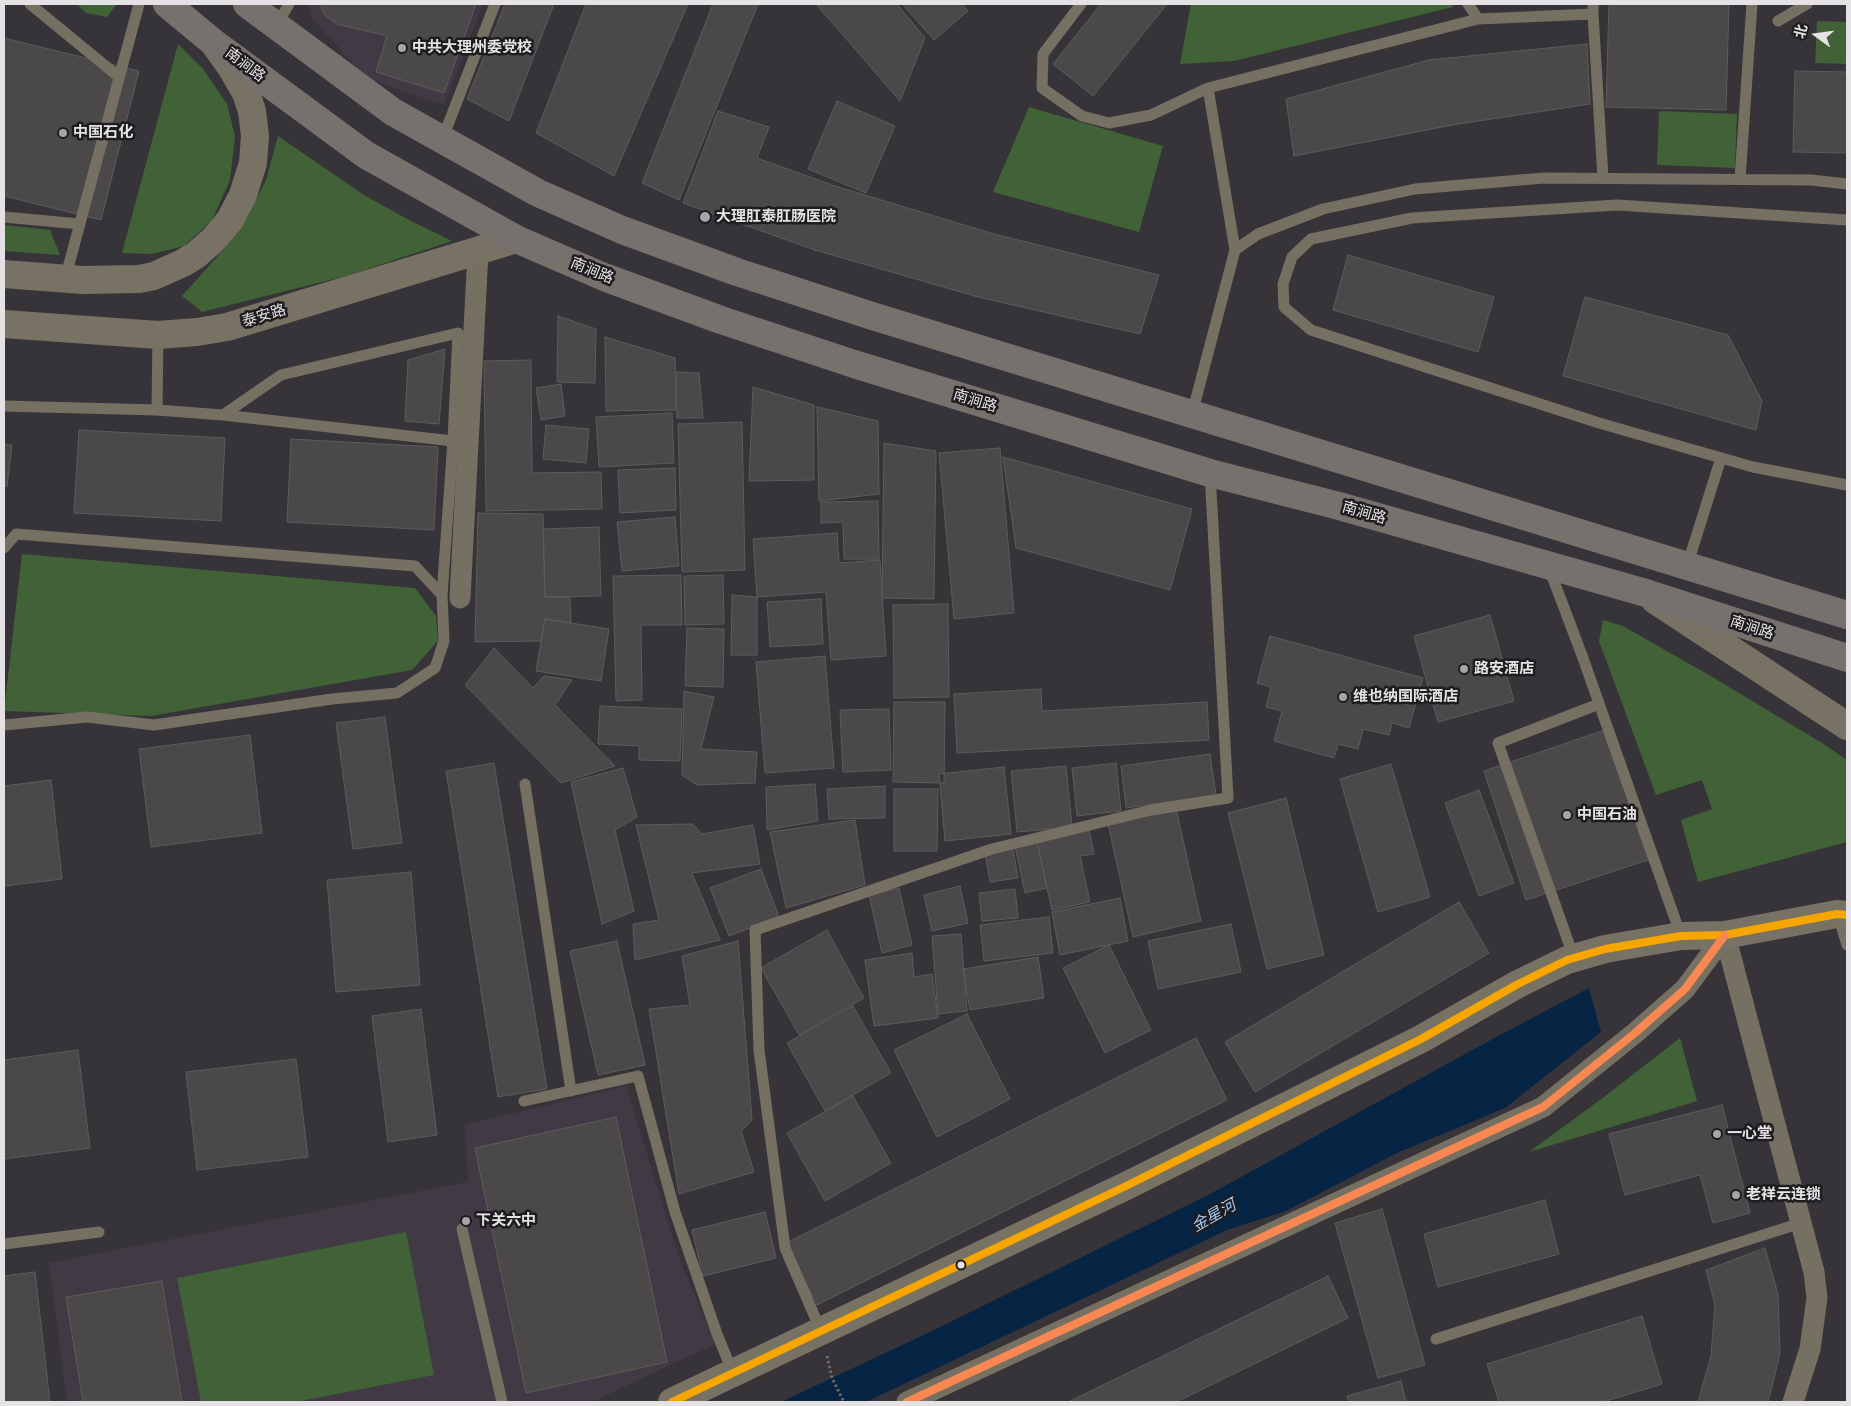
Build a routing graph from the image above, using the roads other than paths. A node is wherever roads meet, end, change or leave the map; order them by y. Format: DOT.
graph roads {
  1 [pos="30,4"];
  2 [pos="139,4"];
  3 [pos="167,4"];
  4 [pos="246,4"];
  5 [pos="495,4"];
  6 [pos="1081,4"];
  7 [pos="1468,4"];
  8 [pos="1752,4"];
  9 [pos="1807,4"];
  10 [pos="1593,9"];
  11 [pos="282,15"];
  12 [pos="1478,19"];
  13 [pos="1778,21"];
  14 [pos="214,42"];
  15 [pos="119,77"];
  16 [pos="1208,88"];
  17 [pos="442,140"];
  18 [pos="1603,178"];
  19 [pos="1740,179"];
  20 [pos="1847,184"];
  21 [pos="4,216"];
  22 [pos="1847,220"];
  23 [pos="80,224"];
  24 [pos="516,240"];
  25 [pos="1235,250"];
  26 [pos="478,252"];
  27 [pos="4,274"];
  28 [pos="65,279"];
  29 [pos="4,324"];
  30 [pos="158,335"];
  31 [pos="4,406"];
  32 [pos="158,410"];
  33 [pos="1192,414"];
  34 [pos="223,415"];
  35 [pos="453,441"];
  36 [pos="1721,458"];
  37 [pos="1210,473"];
  38 [pos="1847,485"];
  39 [pos="4,548"];
  40 [pos="1547,565"];
  41 [pos="1687,566"];
  42 [pos="1646,593"];
  43 [pos="451,596"];
  44 [pos="1847,615"];
  45 [pos="1779,636"];
  46 [pos="1847,658"];
  47 [pos="1847,676"];
  48 [pos="1599,704"];
  49 [pos="4,725"];
  50 [pos="1847,726"];
  51 [pos="525,784"];
  52 [pos="1228,798"];
  53 [pos="1237,807"];
  54 [pos="1844,910"];
  55 [pos="1680,936"];
  56 [pos="1725,936"];
  57 [pos="1847,945"];
  58 [pos="1575,959"];
  59 [pos="571,1091"];
  60 [pos="524,1101"];
  61 [pos="1801,1223"];
  62 [pos="462,1229"];
  63 [pos="99,1232"];
  64 [pos="4,1244"];
  65 [pos="822,1331"];
  66 [pos="1436,1339"];
  67 [pos="733,1373"];
  68 [pos="502,1402"];
  69 [pos="672,1402"];
  70 [pos="907,1402"];
  71 [pos="1793,1402"];
  1 -- 15 [label="lane"];
  2 -- 15 [label="lane"];
  3 -- 14 [label="highway, 南涧路"];
  4 -- 11 [label="highway"];
  5 -- 17 [label="lane"];
  6 -- 16 [label="lane"];
  7 -- 12 [label="lane"];
  8 -- 19 [label="lane"];
  9 -- 13 [label="lane"];
  10 -- 12 [label="lane"];
  10 -- 18 [label="lane"];
  11 -- 17 [label="highway"];
  12 -- 16 [label="lane"];
  14 -- 24 [label="highway, 南涧路"];
  14 -- 28 [label="street"];
  15 -- 23 [label="lane"];
  16 -- 25 [label="lane"];
  17 -- 33 [label="highway"];
  18 -- 19 [label="lane"];
  18 -- 25 [label="lane"];
  19 -- 20 [label="lane"];
  21 -- 23 [label="lane"];
  22 -- 36 [label="lane"];
  23 -- 28 [label="lane"];
  24 -- 26 [label="street, 泰安路"];
  24 -- 37 [label="highway, 南涧路"];
  25 -- 33 [label="lane"];
  26 -- 30 [label="street, 泰安路"];
  26 -- 43 [label="street"];
  27 -- 28 [label="street"];
  29 -- 30 [label="street, 泰安路"];
  30 -- 32 [label="lane"];
  31 -- 32 [label="lane"];
  32 -- 34 [label="lane"];
  33 -- 41 [label="highway"];
  34 -- 35 [label="lane"];
  34 -- 35 [label="lane"];
  35 -- 43 [label="lane"];
  36 -- 38 [label="lane"];
  36 -- 41 [label="lane"];
  37 -- 40 [label="highway, 南涧路"];
  37 -- 52 [label="lane"];
  39 -- 43 [label="lane"];
  40 -- 42 [label="highway, 南涧路"];
  40 -- 48 [label="lane"];
  41 -- 44 [label="highway"];
  42 -- 45 [label="highway, 南涧路"];
  42 -- 50 [label="street"];
  43 -- 49 [label="lane"];
  45 -- 46 [label="highway, 南涧路"];
  45 -- 47 [label="highway"];
  48 -- 55 [label="lane"];
  48 -- 58 [label="lane"];
  51 -- 59 [label="lane"];
  52 -- 53 [label="lane"];
  52 -- 65 [label="lane"];
  54 -- 56 [label="street"];
  54 -- 57 [label="lane"];
  55 -- 56 [label="street"];
  55 -- 58 [label="street"];
  56 -- 61 [label="street"];
  56 -- 70 [label="street"];
  58 -- 65 [label="street"];
  59 -- 60 [label="lane"];
  59 -- 67 [label="lane"];
  61 -- 66 [label="lane"];
  61 -- 71 [label="street"];
  62 -- 68 [label="lane"];
  63 -- 64 [label="lane"];
  65 -- 67 [label="street"];
  67 -- 69 [label="street"];
}
